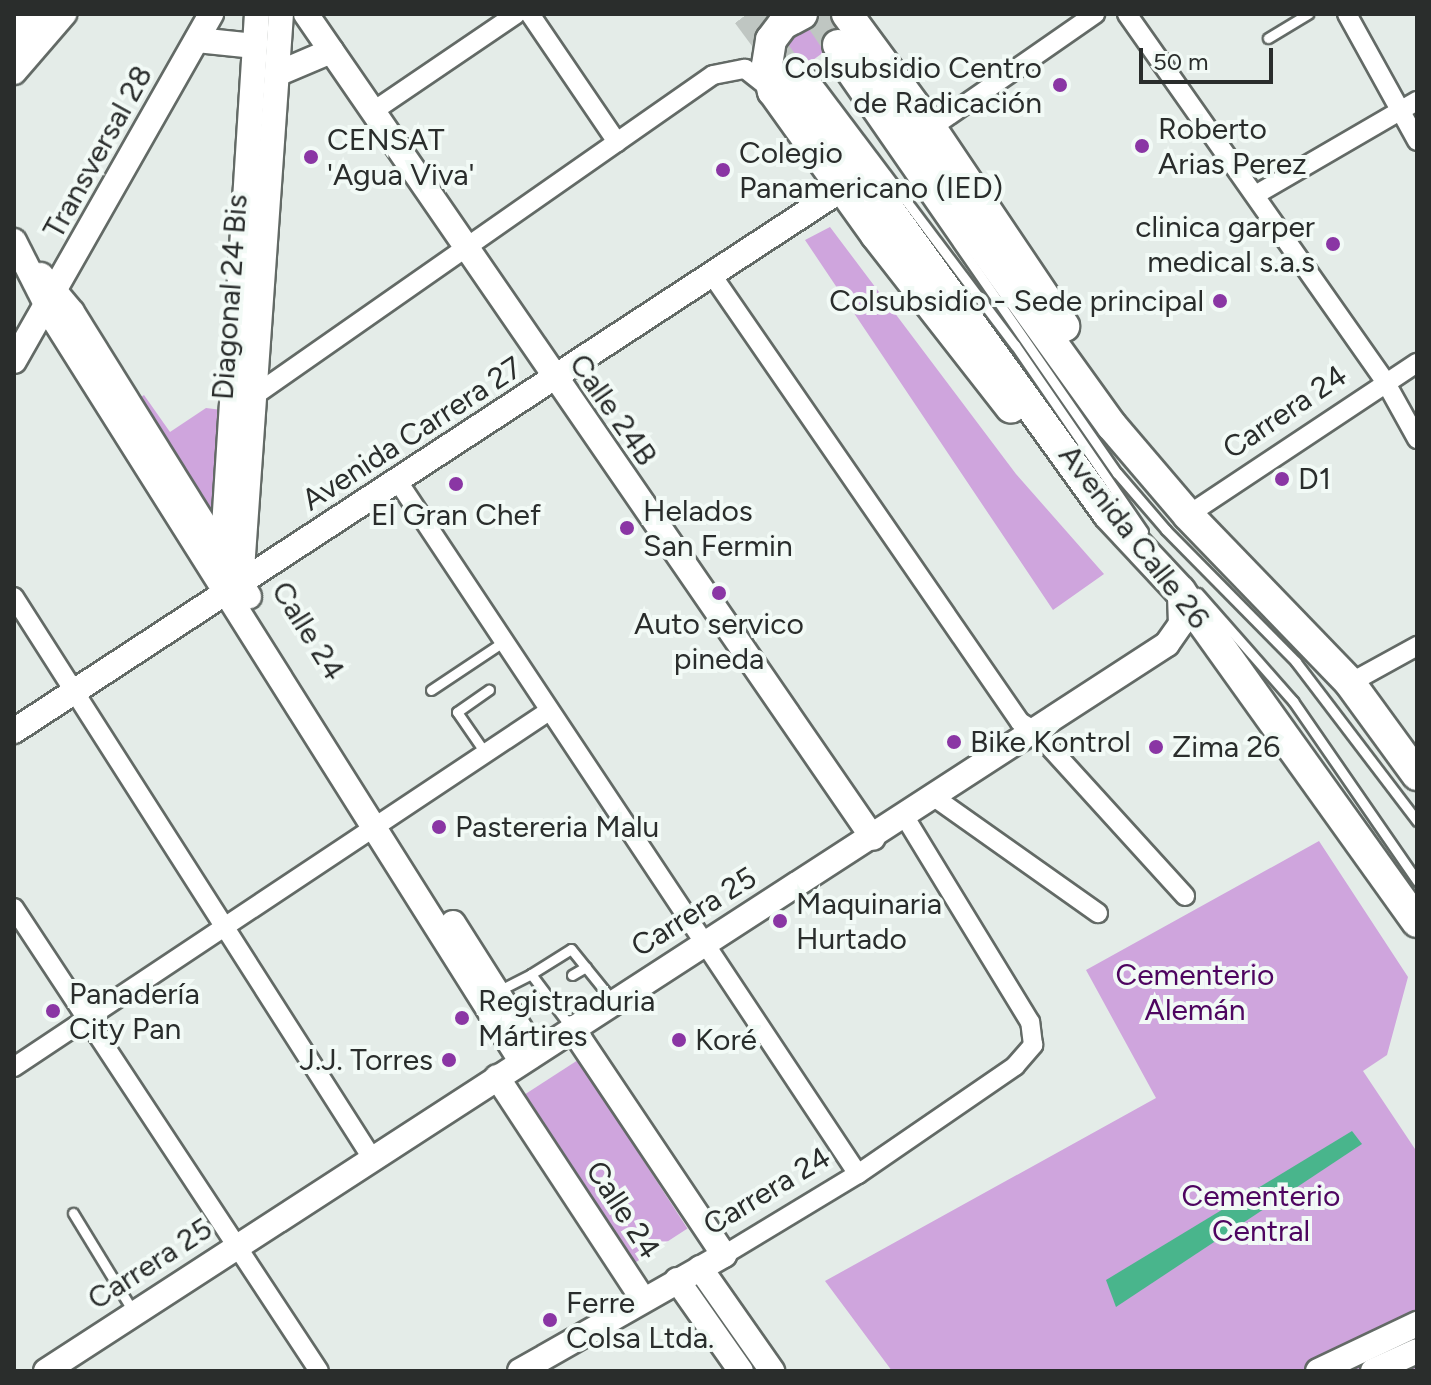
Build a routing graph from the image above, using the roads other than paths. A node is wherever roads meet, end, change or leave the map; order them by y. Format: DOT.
graph roads {
  1 [pos="33,14"];
  2 [pos="64,14"];
  3 [pos="211,14"];
  4 [pos="257,14"];
  5 [pos="281,14"];
  6 [pos="306,14"];
  7 [pos="516,14"];
  8 [pos="530,14"];
  9 [pos="802,14"];
  10 [pos="1095,14"];
  11 [pos="1127,14"];
  12 [pos="1308,14"];
  13 [pos="1347,14"];
  14 [pos="841,31"];
  15 [pos="1268,38"];
  16 [pos="197,40"];
  17 [pos="24,44"];
  18 [pos="255,46"];
  19 [pos="331,51"];
  20 [pos="14,70"];
  21 [pos="277,74"];
  22 [pos="791,78"];
  23 [pos="1417,101"];
  24 [pos="1400,111"];
  25 [pos="372,112"];
  26 [pos="931,128"];
  27 [pos="1417,141"];
  28 [pos="617,142"];
  29 [pos="842,189"];
  30 [pos="1257,194"];
  31 [pos="16,245"];
  32 [pos="465,248"];
  33 [pos="712,275"];
  34 [pos="52,299"];
  35 [pos="14,361"];
  36 [pos="1417,363"];
  37 [pos="554,381"];
  38 [pos="1386,383"];
  39 [pos="255,394"];
  40 [pos="232,411"];
  41 [pos="1417,439"];
  42 [pos="397,480"];
  43 [pos="1109,515"];
  44 [pos="1188,515"];
  45 [pos="223,552"];
  46 [pos="229,586"];
  47 [pos="1180,591"];
  48 [pos="14,597"];
  49 [pos="503,642"];
  50 [pos="1417,646"];
  51 [pos="1350,683"];
  52 [pos="431,690"];
  53 [pos="489,690"];
  54 [pos="74,691"];
  55 [pos="549,711"];
  56 [pos="14,731"];
  57 [pos="1035,731"];
  58 [pos="486,754"];
  59 [pos="1417,775"];
  60 [pos="934,797"];
  61 [pos="905,817"];
  62 [pos="1417,821"];
  63 [pos="382,826"];
  64 [pos="873,838"];
  65 [pos="1417,881"];
  66 [pos="1185,896"];
  67 [pos="14,908"];
  68 [pos="1098,913"];
  69 [pos="1417,922"];
  70 [pos="224,929"];
  71 [pos="705,942"];
  72 [pos="586,967"];
  73 [pos="531,974"];
  74 [pos="572,975"];
  75 [pos="554,986"];
  76 [pos="497,991"];
  77 [pos="544,992"];
  78 [pos="613,1001"];
  79 [pos="87,1019"];
  80 [pos="572,1028"];
  81 [pos="528,1057"];
  82 [pos="14,1067"];
  83 [pos="497,1077"];
  84 [pos="372,1158"];
  85 [pos="858,1174"];
  86 [pos="73,1213"];
  87 [pos="236,1246"];
  88 [pos="724,1255"];
  89 [pos="700,1268"];
  90 [pos="677,1280"];
  91 [pos="642,1298"];
  92 [pos="134,1313"];
  93 [pos="1417,1324"];
  94 [pos="1417,1351"];
  95 [pos="46,1371"];
  96 [pos="319,1371"];
  97 [pos="521,1371"];
  98 [pos="741,1371"];
  99 [pos="772,1371"];
  100 [pos="1318,1371"];
  101 [pos="1373,1371"];
  1 -- 17 [label="highway"];
  2 -- 17 [label="street"];
  3 -- 16 [label="street, Transversal 28"];
  4 -- 18 [label="street, Diagonal 24 Bis"];
  5 -- 21 [label="street, Diagonal 24 Bis"];
  6 -- 19 [label="street, Calle 24B"];
  7 -- 25 [label="street"];
  8 -- 28 [label="street"];
  9 -- 22 [label="main road"];
  10 -- 26 [label="street"];
  11 -- 30 [label="street"];
  12 -- 15 [label="lane"];
  13 -- 24 [label="street"];
  14 -- 26 [label="main road"];
  14 -- 44 [label="main road, Avenida Calle 26"];
  14 -- 62 [label="lane"];
  16 -- 18 [label="street"];
  16 -- 34 [label="street, Transversal 28"];
  17 -- 20 [label="street"];
  18 -- 40 [label="street, Diagonal 24 Bis"];
  19 -- 21 [label="street"];
  19 -- 25 [label="street, Calle 24B"];
  21 -- 39 [label="street, Diagonal 24 Bis"];
  22 -- 28 [label="street"];
  22 -- 29 [label="main road"];
  22 -- 43 [label="main road, Avenida Calle 26"];
  22 -- 65 [label="lane"];
  23 -- 24 [label="street"];
  24 -- 27 [label="street"];
  24 -- 30 [label="street"];
  25 -- 32 [label="street, Calle 24B"];
  26 -- 44 [label="main road"];
  28 -- 32 [label="street"];
  29 -- 33 [label="street, Avenida Carrera 27"];
  29 -- 43 [label="main road"];
  30 -- 38 [label="street"];
  31 -- 34 [label="street, Calle 24"];
  32 -- 37 [label="street, Calle 24B"];
  32 -- 39 [label="street"];
  33 -- 37 [label="street, Avenida Carrera 27"];
  33 -- 57 [label="street"];
  34 -- 35 [label="street, Transversal 28"];
  34 -- 45 [label="street, Calle 24"];
  34 -- 46 [label="street, Calle 24"];
  36 -- 38 [label="street, Carrera 24"];
  37 -- 42 [label="street, Avenida Carrera 27"];
  37 -- 64 [label="street, Calle 24B"];
  38 -- 41 [label="street"];
  38 -- 44 [label="street, Carrera 24"];
  39 -- 40 [label="street"];
  39 -- 46 [label="street, Diagonal 24 Bis"];
  40 -- 45 [label="street, Diagonal 24 Bis"];
  42 -- 46 [label="street, Avenida Carrera 27"];
  42 -- 49 [label="street"];
  43 -- 47 [label="main road, Avenida Calle 26"];
  44 -- 51 [label="main road, Avenida Calle 26"];
  45 -- 46 [label="street, Calle 24"];
  46 -- 54 [label="street, Avenida Carrera 27"];
  46 -- 63 [label="street, Calle 24"];
  47 -- 57 [label="street, Carrera 25"];
  47 -- 69 [label="main road, Avenida Calle 26"];
  48 -- 54 [label="street"];
  49 -- 52 [label="lane"];
  49 -- 55 [label="street"];
  50 -- 51 [label="street"];
  51 -- 59 [label="main road, Avenida Calle 26"];
  53 -- 58 [label="lane"];
  54 -- 56 [label="street, Avenida Carrera 27"];
  54 -- 70 [label="street"];
  55 -- 58 [label="street"];
  55 -- 71 [label="street"];
  57 -- 60 [label="street, Carrera 25"];
  57 -- 66 [label="street"];
  58 -- 63 [label="street"];
  60 -- 61 [label="street, Carrera 25"];
  60 -- 68 [label="street"];
  61 -- 64 [label="street, Carrera 25"];
  61 -- 85 [label="street, Carrera 24"];
  63 -- 70 [label="street"];
  63 -- 76 [label="street, Calle 24"];
  63 -- 81 [label="street, Calle 24"];
  64 -- 71 [label="street, Carrera 25"];
  67 -- 79 [label="street"];
  70 -- 79 [label="street"];
  70 -- 84 [label="street"];
  71 -- 78 [label="street, Carrera 25"];
  71 -- 85 [label="street"];
  72 -- 73 [label="lane"];
  72 -- 74 [label="lane"];
  72 -- 78 [label="lane"];
  73 -- 76 [label="lane"];
  73 -- 77 [label="lane"];
  75 -- 77 [label="lane"];
  76 -- 81 [label="street, Calle 24"];
  77 -- 80 [label="lane"];
  78 -- 80 [label="street, Carrera 25"];
  79 -- 82 [label="street"];
  79 -- 87 [label="street"];
  80 -- 81 [label="street, Carrera 25"];
  80 -- 88 [label="street, Calle 24"];
  81 -- 83 [label="street, Carrera 25"];
  83 -- 84 [label="street, Carrera 25"];
  83 -- 91 [label="street, Calle 24"];
  84 -- 87 [label="street, Carrera 25"];
  85 -- 88 [label="street, Carrera 24"];
  86 -- 92 [label="lane"];
  87 -- 92 [label="street, Carrera 25"];
  87 -- 96 [label="street"];
  88 -- 89 [label="street, Carrera 24"];
  89 -- 90 [label="street, Carrera 24"];
  89 -- 99 [label="street, Calle 24"];
  90 -- 91 [label="street, Carrera 24"];
  90 -- 98 [label="street, Calle 24"];
  91 -- 97 [label="street, Carrera 24"];
  92 -- 95 [label="street, Carrera 25"];
  93 -- 100 [label="street"];
  94 -- 101 [label="street"];
}
